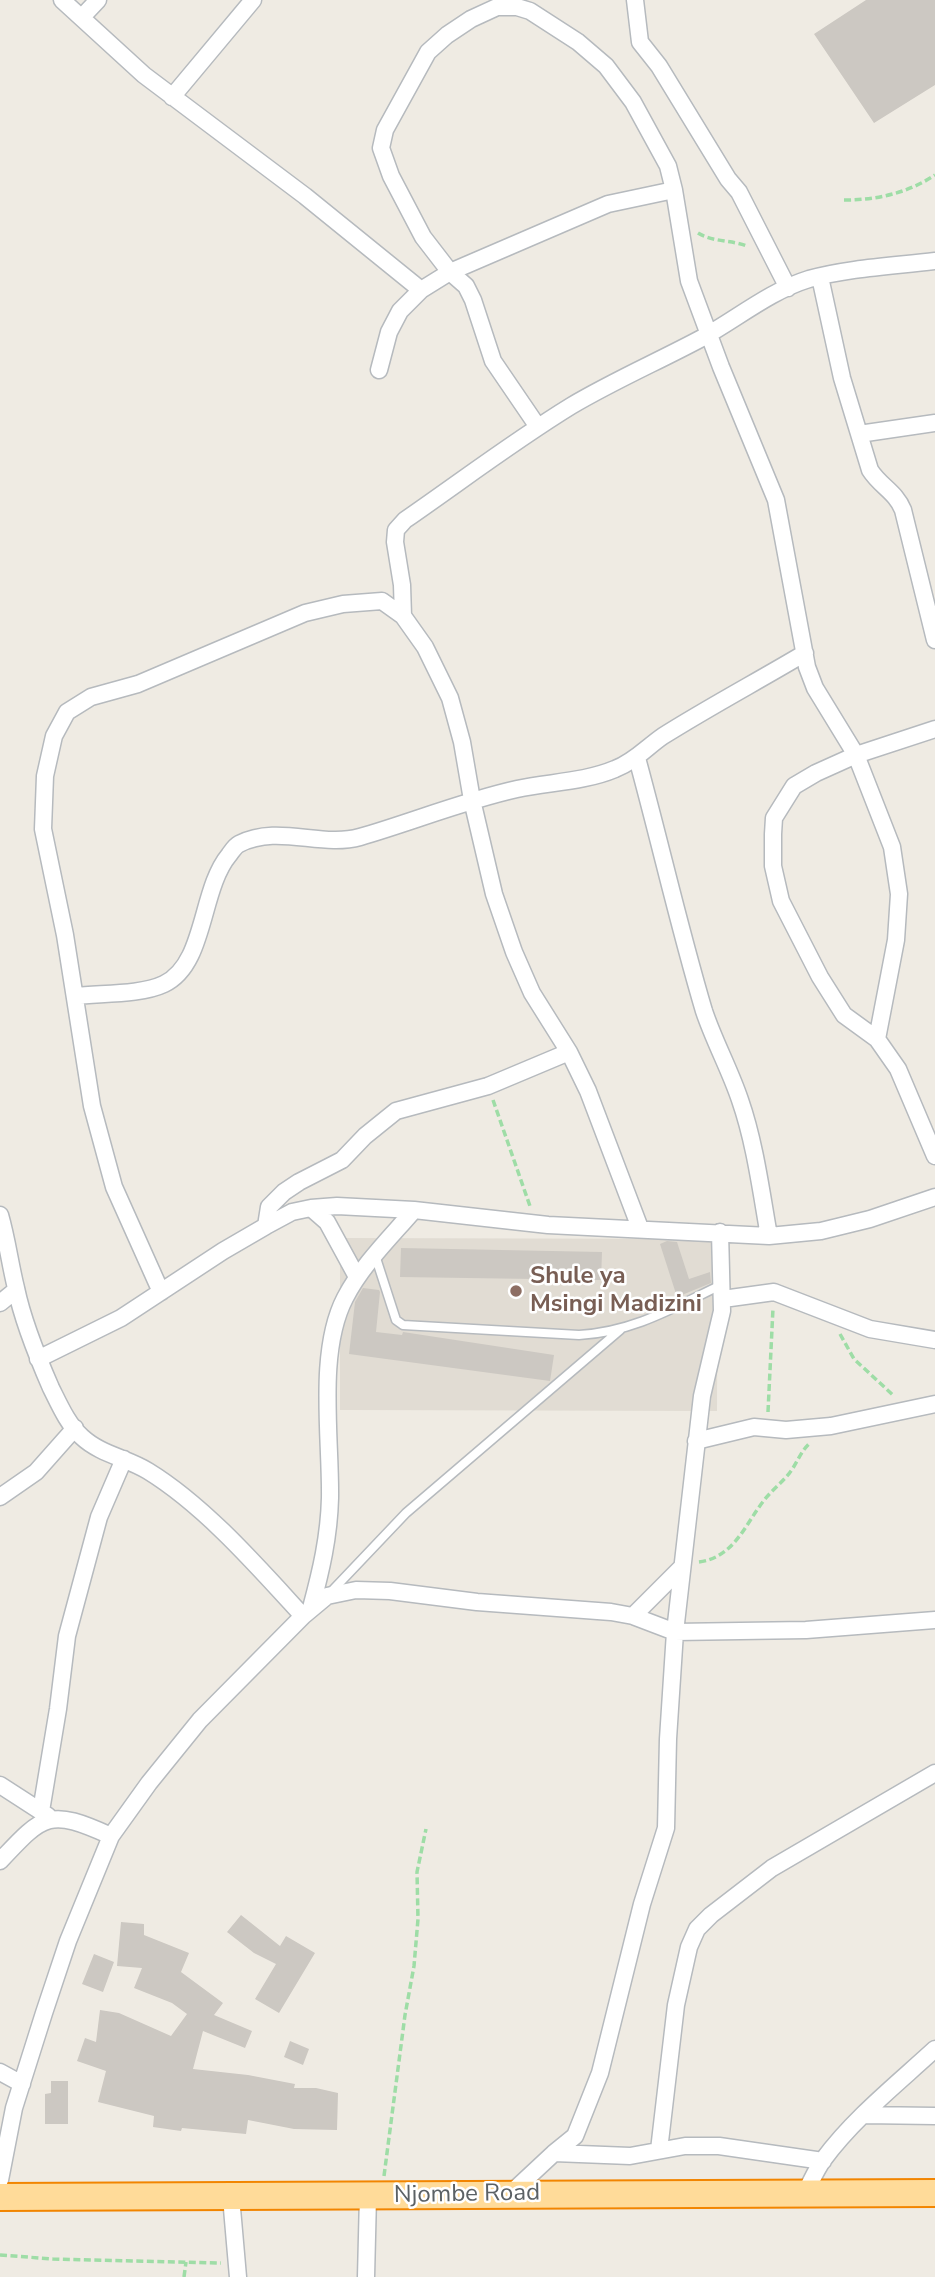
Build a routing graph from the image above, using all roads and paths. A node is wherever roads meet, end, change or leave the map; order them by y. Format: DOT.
graph roads {
  1 [pos="62,0"];
  2 [pos="98,0"];
  3 [pos="253,0"];
  4 [pos="635,0"];
  5 [pos="82,17"];
  6 [pos="172,97"];
  7 [pos="935,175"];
  8 [pos="674,190"];
  9 [pos="844,200"];
  10 [pos="678,219"];
  11 [pos="772,257"];
  12 [pos="935,261"];
  13 [pos="450,272"];
  14 [pos="820,277"];
  15 [pos="788,288"];
  16 [pos="421,290"];
  17 [pos="710,334"];
  18 [pos="379,370"];
  19 [pos="935,423"];
  20 [pos="538,428"];
  21 [pos="859,434"];
  22 [pos="403,616"];
  23 [pos="935,640"];
  24 [pos="805,653"];
  25 [pos="935,730"];
  26 [pos="856,755"];
  27 [pos="637,758"];
  28 [pos="472,800"];
  29 [pos="75,996"];
  30 [pos="877,1040"];
  31 [pos="569,1052"];
  32 [pos="488,1086"];
  33 [pos="935,1156"];
  34 [pos="935,1197"];
  35 [pos="311,1208"];
  36 [pos="414,1210"];
  37 [pos="0,1215"];
  38 [pos="536,1224"];
  39 [pos="265,1226"];
  40 [pos="640,1228"];
  41 [pos="720,1232"];
  42 [pos="769,1236"];
  43 [pos="375,1255"];
  44 [pos="357,1277"];
  45 [pos="16,1290"];
  46 [pos="161,1292"];
  47 [pos="722,1292"];
  48 [pos="776,1293"];
  49 [pos="0,1303"];
  50 [pos="832,1315"];
  51 [pos="621,1330"];
  52 [pos="935,1340"];
  53 [pos="38,1359"];
  54 [pos="935,1404"];
  55 [pos="907,1410"];
  56 [pos="834,1425"];
  57 [pos="75,1428"];
  58 [pos="767,1428"];
  59 [pos="696,1441"];
  60 [pos="124,1459"];
  61 [pos="0,1497"];
  62 [pos="683,1565"];
  63 [pos="327,1596"];
  64 [pos="307,1612"];
  65 [pos="633,1616"];
  66 [pos="935,1619"];
  67 [pos="675,1632"];
  68 [pos="935,1773"];
  69 [pos="0,1785"];
  70 [pos="47,1815"];
  71 [pos="426,1829"];
  72 [pos="111,1836"];
  73 [pos="0,1861"];
  74 [pos="935,2049"];
  75 [pos="0,2072"];
  76 [pos="22,2084"];
  77 [pos="864,2115"];
  78 [pos="935,2116"];
  79 [pos="659,2150"];
  80 [pos="554,2153"];
  81 [pos="822,2161"];
  82 [pos="0,2180"];
  83 [pos="805,2193"];
  84 [pos="935,2193"];
  85 [pos="510,2194"];
  86 [pos="231,2196"];
  87 [pos="375,2196"];
  88 [pos="0,2197"];
  89 [pos="0,2255"];
  90 [pos="186,2262"];
  91 [pos="237,2270"];
  92 [pos="184,2277"];
  93 [pos="366,2277"];
  1 -- 5 [label="street"];
  2 -- 5 [label="street"];
  3 -- 6 [label="street"];
  4 -- 11 [label="street"];
  5 -- 6 [label="street"];
  6 -- 16 [label="street"];
  7 -- 9 [label="path"];
  8 -- 10 [label="street"];
  8 -- 13 [label="street"];
  8 -- 13 [label="street"];
  10 -- 11 [label="path"];
  10 -- 17 [label="street"];
  11 -- 15 [label="street"];
  12 -- 14 [label="street"];
  13 -- 16 [label="street"];
  13 -- 20 [label="street"];
  14 -- 15 [label="street"];
  14 -- 21 [label="street"];
  15 -- 17 [label="street"];
  16 -- 18 [label="street"];
  17 -- 20 [label="street"];
  17 -- 24 [label="street"];
  19 -- 21 [label="street"];
  20 -- 22 [label="street"];
  21 -- 23 [label="street"];
  22 -- 28 [label="street"];
  22 -- 29 [label="street"];
  24 -- 26 [label="street"];
  24 -- 27 [label="street"];
  25 -- 26 [label="street"];
  26 -- 30 [label="street"];
  26 -- 30 [label="street"];
  27 -- 28 [label="street"];
  27 -- 42 [label="street"];
  28 -- 29 [label="street"];
  28 -- 31 [label="street"];
  29 -- 46 [label="street"];
  30 -- 33 [label="street"];
  31 -- 32 [label="street"];
  31 -- 40 [label="street"];
  32 -- 38 [label="path"];
  32 -- 39 [label="street"];
  34 -- 42 [label="street"];
  35 -- 36 [label="street"];
  35 -- 39 [label="street"];
  35 -- 44 [label="street"];
  36 -- 38 [label="street"];
  36 -- 43 [label="street"];
  37 -- 45 [label="street"];
  38 -- 40 [label="street"];
  39 -- 46 [label="street"];
  40 -- 41 [label="street"];
  41 -- 42 [label="street"];
  41 -- 47 [label="street"];
  43 -- 44 [label="street"];
  43 -- 51 [label="lane"];
  44 -- 64 [label="street"];
  45 -- 49 [label="street"];
  45 -- 53 [label="street"];
  46 -- 53 [label="street"];
  47 -- 48 [label="street"];
  47 -- 51 [label="lane"];
  47 -- 59 [label="street"];
  48 -- 50 [label="street"];
  48 -- 58 [label="path"];
  50 -- 52 [label="street"];
  50 -- 55 [label="path"];
  51 -- 63 [label="lane"];
  53 -- 57 [label="street"];
  54 -- 55 [label="street"];
  55 -- 56 [label="street"];
  56 -- 58 [label="street"];
  56 -- 62 [label="path"];
  57 -- 60 [label="street"];
  57 -- 61 [label="street"];
  58 -- 59 [label="street"];
  59 -- 62 [label="street"];
  60 -- 64 [label="street"];
  60 -- 70 [label="street"];
  62 -- 65 [label="street"];
  62 -- 67 [label="street"];
  63 -- 64 [label="street"];
  63 -- 65 [label="street"];
  64 -- 72 [label="street"];
  65 -- 67 [label="street"];
  66 -- 67 [label="street"];
  67 -- 80 [label="street"];
  68 -- 79 [label="street"];
  69 -- 70 [label="street"];
  70 -- 72 [label="street"];
  70 -- 73 [label="street"];
  71 -- 87 [label="path"];
  72 -- 76 [label="street"];
  74 -- 77 [label="street"];
  75 -- 76 [label="street"];
  76 -- 82 [label="street"];
  77 -- 78 [label="street"];
  77 -- 81 [label="street"];
  79 -- 80 [label="street"];
  79 -- 81 [label="street"];
  80 -- 85 [label="street"];
  81 -- 83 [label="street"];
  83 -- 84 [label="highway, Njombe Road"];
  83 -- 85 [label="highway, Njombe Road"];
  85 -- 87 [label="highway, Njombe Road"];
  86 -- 87 [label="highway, Njombe Road"];
  86 -- 88 [label="highway, Njombe Road"];
  86 -- 91 [label="street"];
  87 -- 93 [label="street"];
  89 -- 90 [label="path"];
  90 -- 91 [label="path"];
  90 -- 92 [label="path"];
}
